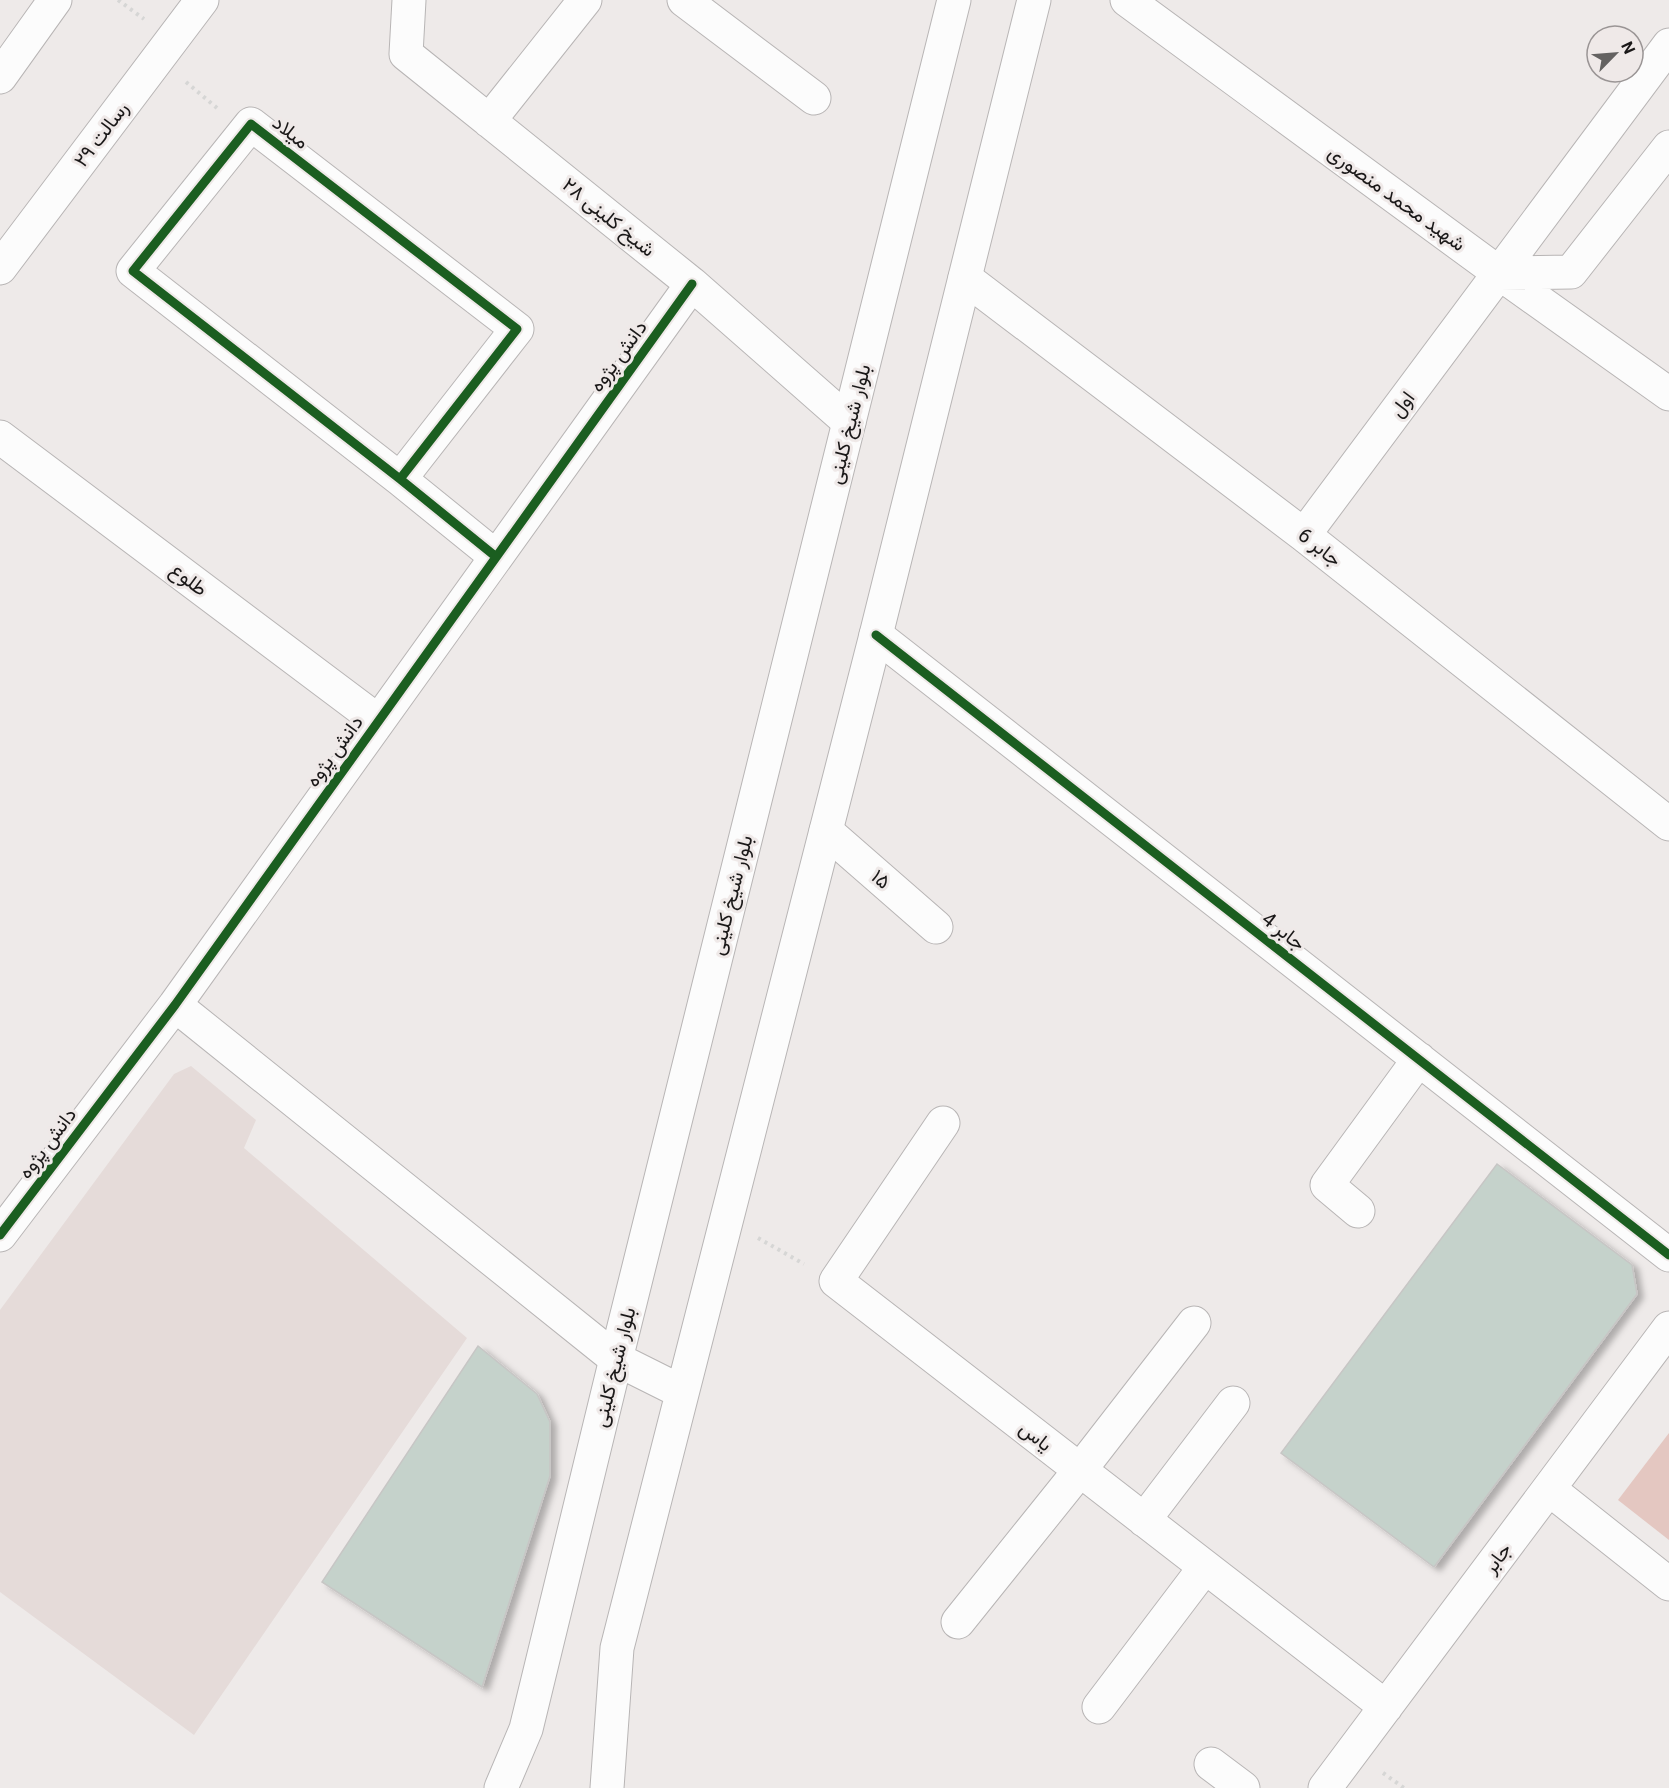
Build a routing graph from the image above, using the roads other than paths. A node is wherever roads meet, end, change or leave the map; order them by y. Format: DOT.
graph roads {
  1 [pos="55,0"];
  2 [pos="202,0"];
  3 [pos="409,0"];
  4 [pos="585,0"];
  5 [pos="684,0"];
  6 [pos="954,0"];
  7 [pos="1034,0"];
  8 [pos="1127,0"];
  9 [pos="1669,45"];
  10 [pos="0,77"];
  11 [pos="814,98"];
  12 [pos="489,121"];
  13 [pos="1669,147"];
  14 [pos="0,268"];
  15 [pos="1499,273"];
  16 [pos="965,278"];
  17 [pos="692,284"];
  18 [pos="1669,394"];
  19 [pos="849,422"];
  20 [pos="0,437"];
  21 [pos="400,479"];
  22 [pos="1304,535"];
  23 [pos="495,556"];
  24 [pos="876,636"];
  25 [pos="378,721"];
  26 [pos="1669,824"];
  27 [pos="826,831"];
  28 [pos="936,927"];
  29 [pos="175,1005"];
  30 [pos="1419,1059"];
  31 [pos="943,1123"];
  32 [pos="1358,1210"];
  33 [pos="0,1235"];
  34 [pos="1669,1255"];
  35 [pos="1194,1323"];
  36 [pos="1669,1328"];
  37 [pos="616,1359"];
  38 [pos="682,1392"];
  39 [pos="1233,1402"];
  40 [pos="1080,1470"];
  41 [pos="1549,1490"];
  42 [pos="1144,1520"];
  43 [pos="1205,1567"];
  44 [pos="1669,1584"];
  45 [pos="958,1622"];
  46 [pos="1100,1707"];
  47 [pos="1386,1707"];
  48 [pos="1211,1764"];
  49 [pos="501,1788"];
  50 [pos="607,1788"];
  51 [pos="1244,1788"];
  52 [pos="1325,1788"];
  1 -- 10 [label="street"];
  2 -- 14 [label="street, رسالت ۲۹"];
  3 -- 12 [label="street, شیخ کلینی ۲۸"];
  4 -- 12 [label="street"];
  5 -- 11 [label="street"];
  6 -- 19 [label="street, بلوار شیخ کلینی"];
  7 -- 16 [label="street"];
  8 -- 15 [label="street, شهید محمد منصوری"];
  9 -- 15 [label="street, اول"];
  12 -- 17 [label="street, شیخ کلینی ۲۸"];
  13 -- 15 [label="street"];
  15 -- 18 [label="street, شهید محمد منصوری"];
  15 -- 22 [label="street, اول"];
  16 -- 22 [label="street, جابر 6"];
  16 -- 24 [label="street"];
  17 -- 19 [label="street, شیخ کلینی ۲۸"];
  17 -- 23 [label="street, دانش پژوه"];
  19 -- 37 [label="street, بلوار شیخ کلینی"];
  20 -- 25 [label="street, طلوع"];
  21 -- 21 [label="street, میلاد"];
  21 -- 23 [label="street, میلاد"];
  22 -- 26 [label="street, جابر 6"];
  23 -- 25 [label="street, دانش پژوه"];
  24 -- 27 [label="street"];
  24 -- 30 [label="street, جابر 4"];
  25 -- 29 [label="street, دانش پژوه"];
  27 -- 28 [label="street, ۱۵"];
  27 -- 38 [label="street"];
  29 -- 33 [label="street, دانش پژوه"];
  29 -- 37 [label="street"];
  30 -- 32 [label="street"];
  30 -- 34 [label="street, جابر 4"];
  31 -- 40 [label="street, یاس"];
  35 -- 40 [label="street"];
  36 -- 41 [label="street, جابر"];
  37 -- 38 [label="street"];
  37 -- 49 [label="street, بلوار شیخ کلینی"];
  38 -- 50 [label="street"];
  39 -- 42 [label="street"];
  40 -- 42 [label="street, یاس"];
  40 -- 45 [label="street"];
  41 -- 44 [label="street"];
  41 -- 47 [label="street, جابر"];
  42 -- 43 [label="street, یاس"];
  43 -- 46 [label="street"];
  43 -- 47 [label="street, یاس"];
  47 -- 52 [label="street, جابر"];
  48 -- 51 [label="street"];
}
